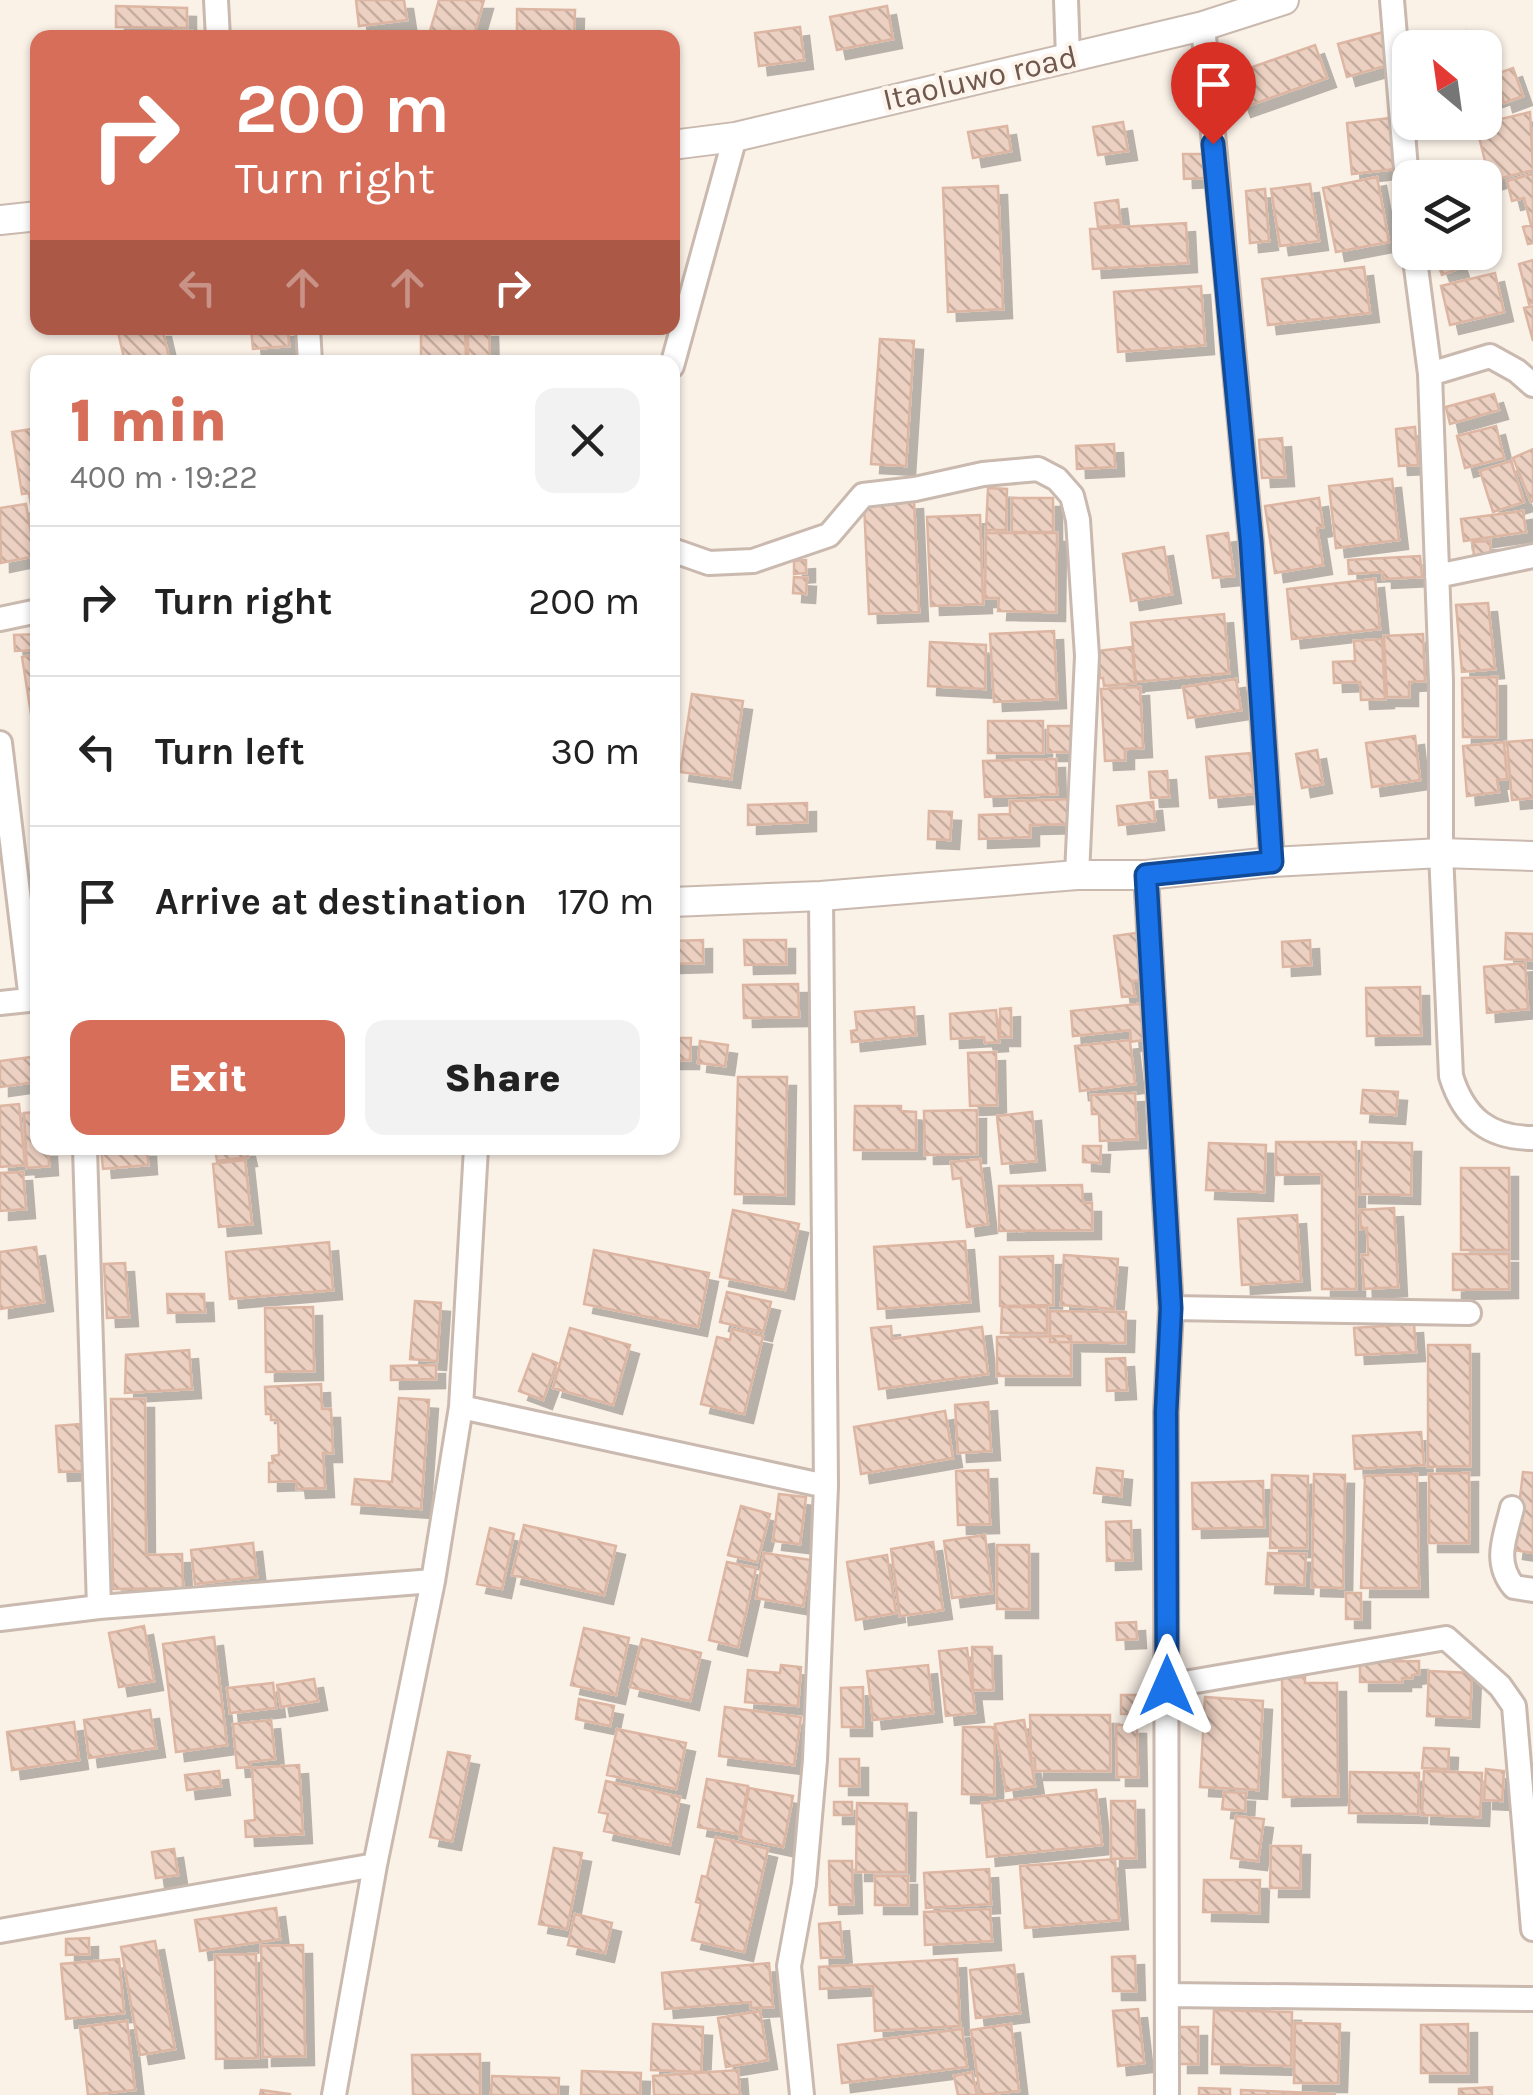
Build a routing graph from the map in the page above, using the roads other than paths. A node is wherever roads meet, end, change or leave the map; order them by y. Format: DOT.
graph roads {
  1 [pos="216,0"];
  2 [pos="1066,0"];
  3 [pos="1284,0"];
  4 [pos="1392,0"];
  5 [pos="1203,26"];
  6 [pos="218,30"];
  7 [pos="1068,57"];
  8 [pos="734,137"];
  9 [pos="680,144"];
  10 [pos="1405,160"];
  11 [pos="30,217"];
  12 [pos="0,220"];
  13 [pos="1416,270"];
  14 [pos="675,355"];
  15 [pos="1430,374"];
  16 [pos="1533,385"];
  17 [pos="680,553"];
  18 [pos="1533,556"];
  19 [pos="1436,576"];
  20 [pos="30,613"];
  21 [pos="0,619"];
  22 [pos="0,743"];
  23 [pos="1442,853"];
  24 [pos="1533,856"];
  25 [pos="1272,862"];
  26 [pos="1076,875"];
  27 [pos="1146,875"];
  28 [pos="821,896"];
  29 [pos="680,902"];
  30 [pos="30,970"];
  31 [pos="30,1000"];
  32 [pos="0,1003"];
  33 [pos="1533,1138"];
  34 [pos="84,1155"];
  35 [pos="476,1155"];
  36 [pos="1171,1308"];
  37 [pos="1470,1313"];
  38 [pos="461,1407"];
  39 [pos="826,1486"];
  40 [pos="1512,1508"];
  41 [pos="433,1581"];
  42 [pos="1533,1590"];
  43 [pos="100,1607"];
  44 [pos="0,1619"];
  45 [pos="1167,1686"];
  46 [pos="375,1865"];
  47 [pos="1,1924"];
  48 [pos="1533,1929"];
  49 [pos="1168,1995"];
  50 [pos="1533,1999"];
  51 [pos="334,2095"];
  52 [pos="802,2095"];
  53 [pos="1167,2095"];
  1 -- 6 [label="street"];
  2 -- 7 [label="street"];
  3 -- 5 [label="street, Itaoluwo road"];
  4 -- 10 [label="street"];
  5 -- 7 [label="street, Itaoluwo road"];
  5 -- 25 [label="street"];
  7 -- 8 [label="street, Itaoluwo road"];
  8 -- 9 [label="street, Itaoluwo road"];
  8 -- 14 [label="street"];
  11 -- 12 [label="street"];
  13 -- 15 [label="street"];
  15 -- 16 [label="street"];
  15 -- 19 [label="street"];
  17 -- 26 [label="street"];
  18 -- 19 [label="street"];
  19 -- 23 [label="street"];
  20 -- 21 [label="street"];
  22 -- 30 [label="street"];
  23 -- 24 [label="street"];
  23 -- 25 [label="street"];
  23 -- 33 [label="street"];
  25 -- 27 [label="street"];
  26 -- 27 [label="street"];
  26 -- 28 [label="street"];
  27 -- 36 [label="street"];
  28 -- 29 [label="street"];
  28 -- 39 [label="street"];
  31 -- 32 [label="street"];
  34 -- 43 [label="street"];
  35 -- 38 [label="street"];
  36 -- 37 [label="street"];
  36 -- 45 [label="street"];
  38 -- 39 [label="street"];
  38 -- 41 [label="street"];
  39 -- 52 [label="street"];
  40 -- 42 [label="street"];
  41 -- 43 [label="street"];
  41 -- 46 [label="street"];
  43 -- 44 [label="street"];
  45 -- 48 [label="street"];
  45 -- 49 [label="street"];
  46 -- 47 [label="street"];
  46 -- 51 [label="street"];
  49 -- 50 [label="street"];
  49 -- 53 [label="street"];
}
